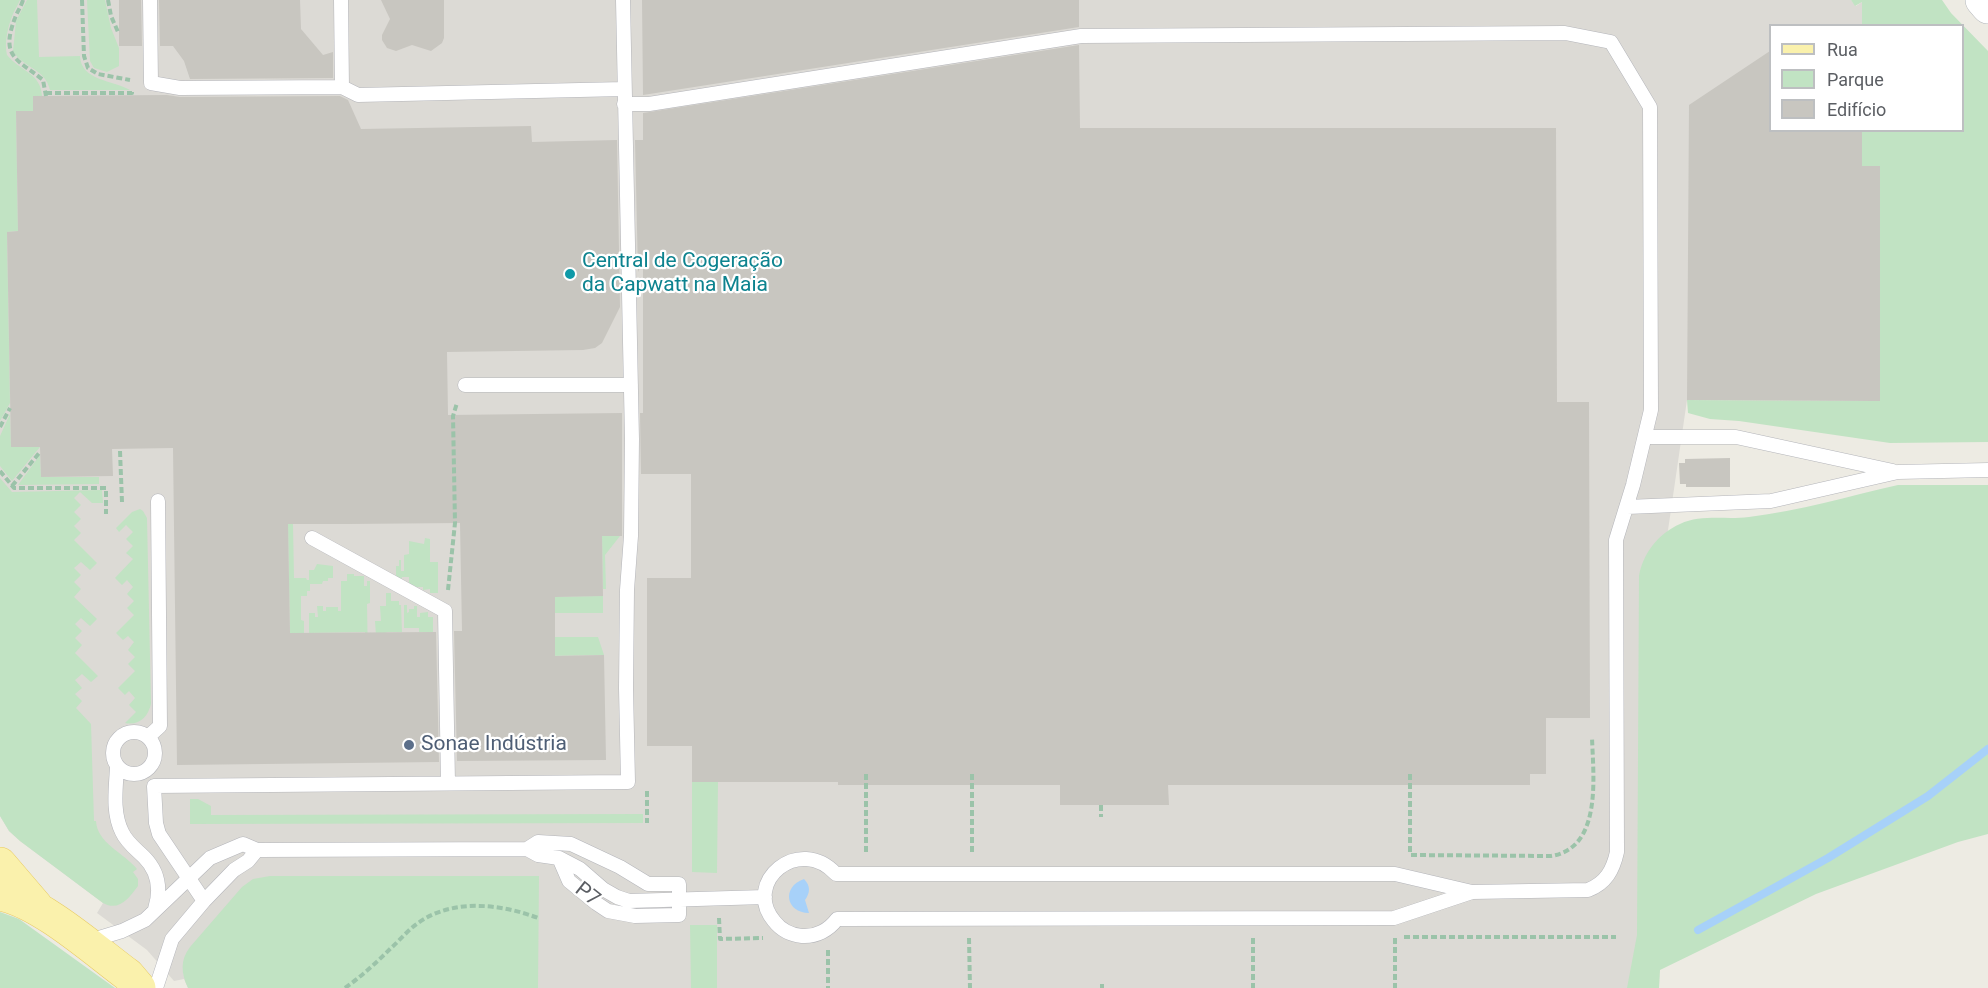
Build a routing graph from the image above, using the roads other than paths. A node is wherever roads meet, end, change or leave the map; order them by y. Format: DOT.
graph roads {
  1 [pos="150,0"];
  2 [pos="341,0"];
  3 [pos="623,0"];
  4 [pos="342,87"];
  5 [pos="624,89"];
  6 [pos="624,104"];
  7 [pos="465,385"];
  8 [pos="631,385"];
  9 [pos="1645,437"];
  10 [pos="1988,470"];
  11 [pos="1898,472"];
  12 [pos="158,501"];
  13 [pos="1626,507"];
  14 [pos="312,538"];
  15 [pos="148,737"];
  16 [pos="117,767"];
  17 [pos="148,769"];
  18 [pos="448,783"];
  19 [pos="154,786"];
  20 [pos="527,849"];
  21 [pos="257,850"];
  22 [pos="559,858"];
  23 [pos="0,864"];
  24 [pos="188,878"];
  25 [pos="1472,892"];
  26 [pos="0,894"];
  27 [pos="765,897"];
  28 [pos="679,900"];
  29 [pos="204,901"];
  30 [pos="39,909"];
  31 [pos="154,911"];
  32 [pos="85,942"];
  33 [pos="139,988"];
  34 [pos="156,988"];
  1 -- 4 [label="lane"];
  2 -- 4 [label="lane"];
  3 -- 5 [label="lane"];
  4 -- 5 [label="lane"];
  5 -- 6 [label="lane"];
  6 -- 8 [label="lane"];
  6 -- 9 [label="lane"];
  7 -- 8 [label="lane"];
  8 -- 18 [label="lane"];
  9 -- 11 [label="lane"];
  9 -- 13 [label="lane"];
  10 -- 11 [label="lane"];
  11 -- 13 [label="lane"];
  12 -- 15 [label="lane"];
  13 -- 25 [label="lane"];
  14 -- 18 [label="lane"];
  15 -- 16 [label="lane"];
  15 -- 17 [label="lane"];
  16 -- 17 [label="lane"];
  16 -- 31 [label="lane"];
  17 -- 19 [label="lane"];
  18 -- 19 [label="lane"];
  19 -- 24 [label="lane"];
  20 -- 21 [label="lane"];
  20 -- 22 [label="lane"];
  20 -- 28 [label="lane"];
  21 -- 24 [label="lane"];
  21 -- 29 [label="lane"];
  22 -- 28 [label="lane"];
  22 -- 28 [label="lane, P7"];
  23 -- 30 [label="main road"];
  24 -- 29 [label="lane"];
  24 -- 31 [label="lane"];
  25 -- 27 [label="lane"];
  25 -- 27 [label="lane"];
  26 -- 30 [label="main road"];
  27 -- 28 [label="lane"];
  29 -- 34 [label="lane"];
  30 -- 32 [label="main road"];
  31 -- 32 [label="lane"];
  32 -- 33 [label="main road"];
}
